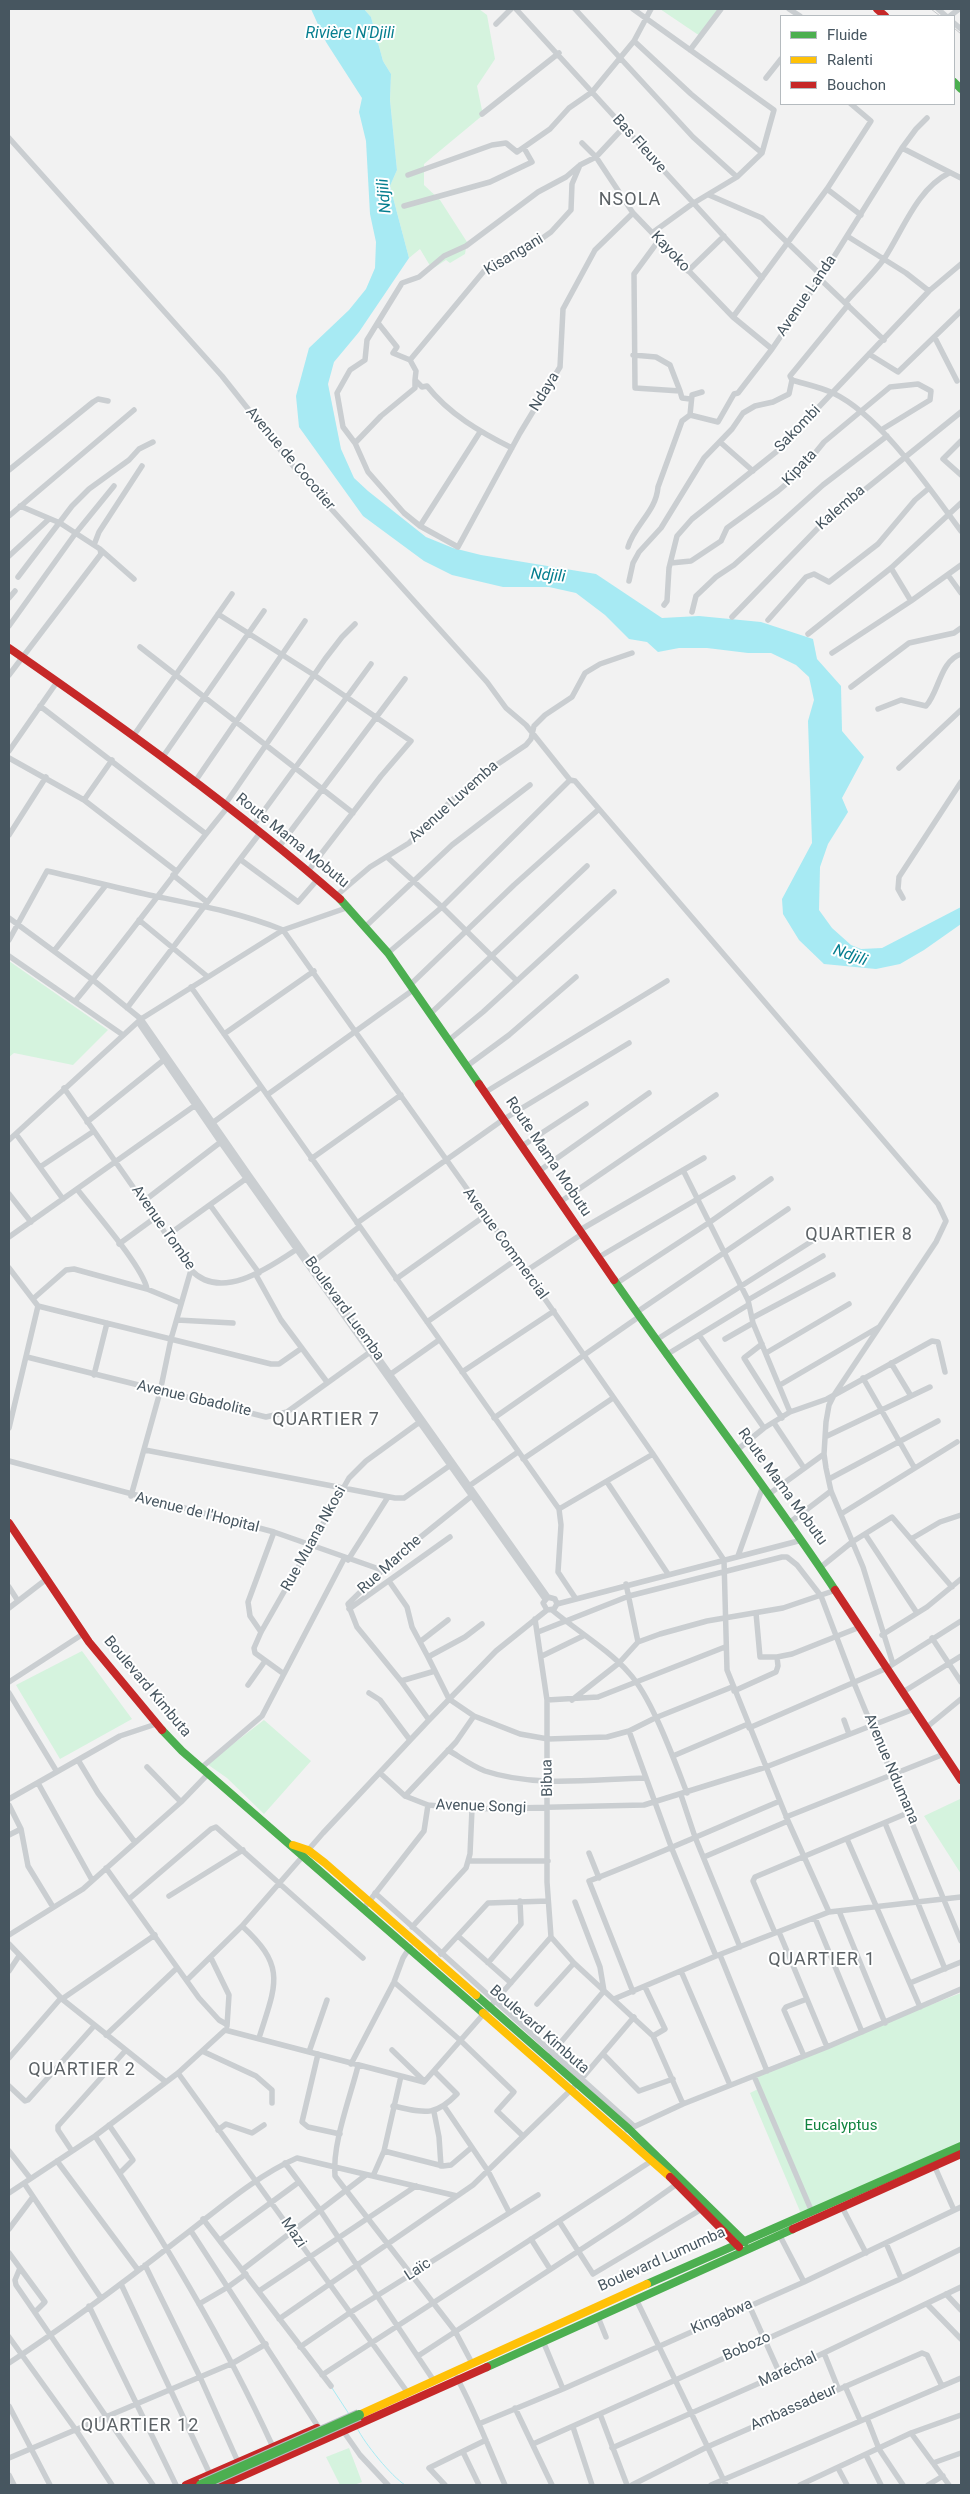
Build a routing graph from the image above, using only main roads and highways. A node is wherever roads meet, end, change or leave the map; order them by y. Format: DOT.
graph roads {
  1 [pos="9,648"];
  2 [pos="9,1523"];
  3 [pos="961,1780"];
  4 [pos="370,1901"];
  5 [pos="490,2007"];
  6 [pos="576,2084"];
  7 [pos="629,2130"];
  8 [pos="961,2146"];
  9 [pos="961,2154"];
  10 [pos="743,2246"];
  11 [pos="456,2376"];
  12 [pos="379,2410"];
  13 [pos="355,2423"];
  14 [pos="195,2484"];
  15 [pos="222,2485"];
  16 [pos="232,2485"];
  1 -- 3 [label="main road, Route Mama Mobutu"];
  2 -- 4 [label="main road, Boulevard Kimbuta"];
  4 -- 5 [label="main road, Boulevard Kimbuta"];
  4 -- 5 [label="main road, Boulevard Kimbuta"];
  5 -- 6 [label="main road, Boulevard Kimbuta"];
  5 -- 6 [label="main road, Boulevard Kimbuta"];
  6 -- 7 [label="main road, Boulevard Kimbuta"];
  7 -- 10 [label="main road, Boulevard Kimbuta"];
  7 -- 10 [label="main road, Boulevard Kimbuta"];
  8 -- 10 [label="main road, Boulevard Lumumba"];
  9 -- 10 [label="main road, Boulevard Lumumba"];
  10 -- 11 [label="main road, Boulevard Lumumba"];
  10 -- 11 [label="main road, Boulevard Lumumba"];
  11 -- 12 [label="main road, Boulevard Lumumba"];
  11 -- 12 [label="main road, Boulevard Lumumba"];
  12 -- 13 [label="main road"];
  13 -- 14 [label="main road, bridge"];
  13 -- 14 [label="main road"];
  13 -- 15 [label="main road"];
  13 -- 16 [label="main road"];
}
